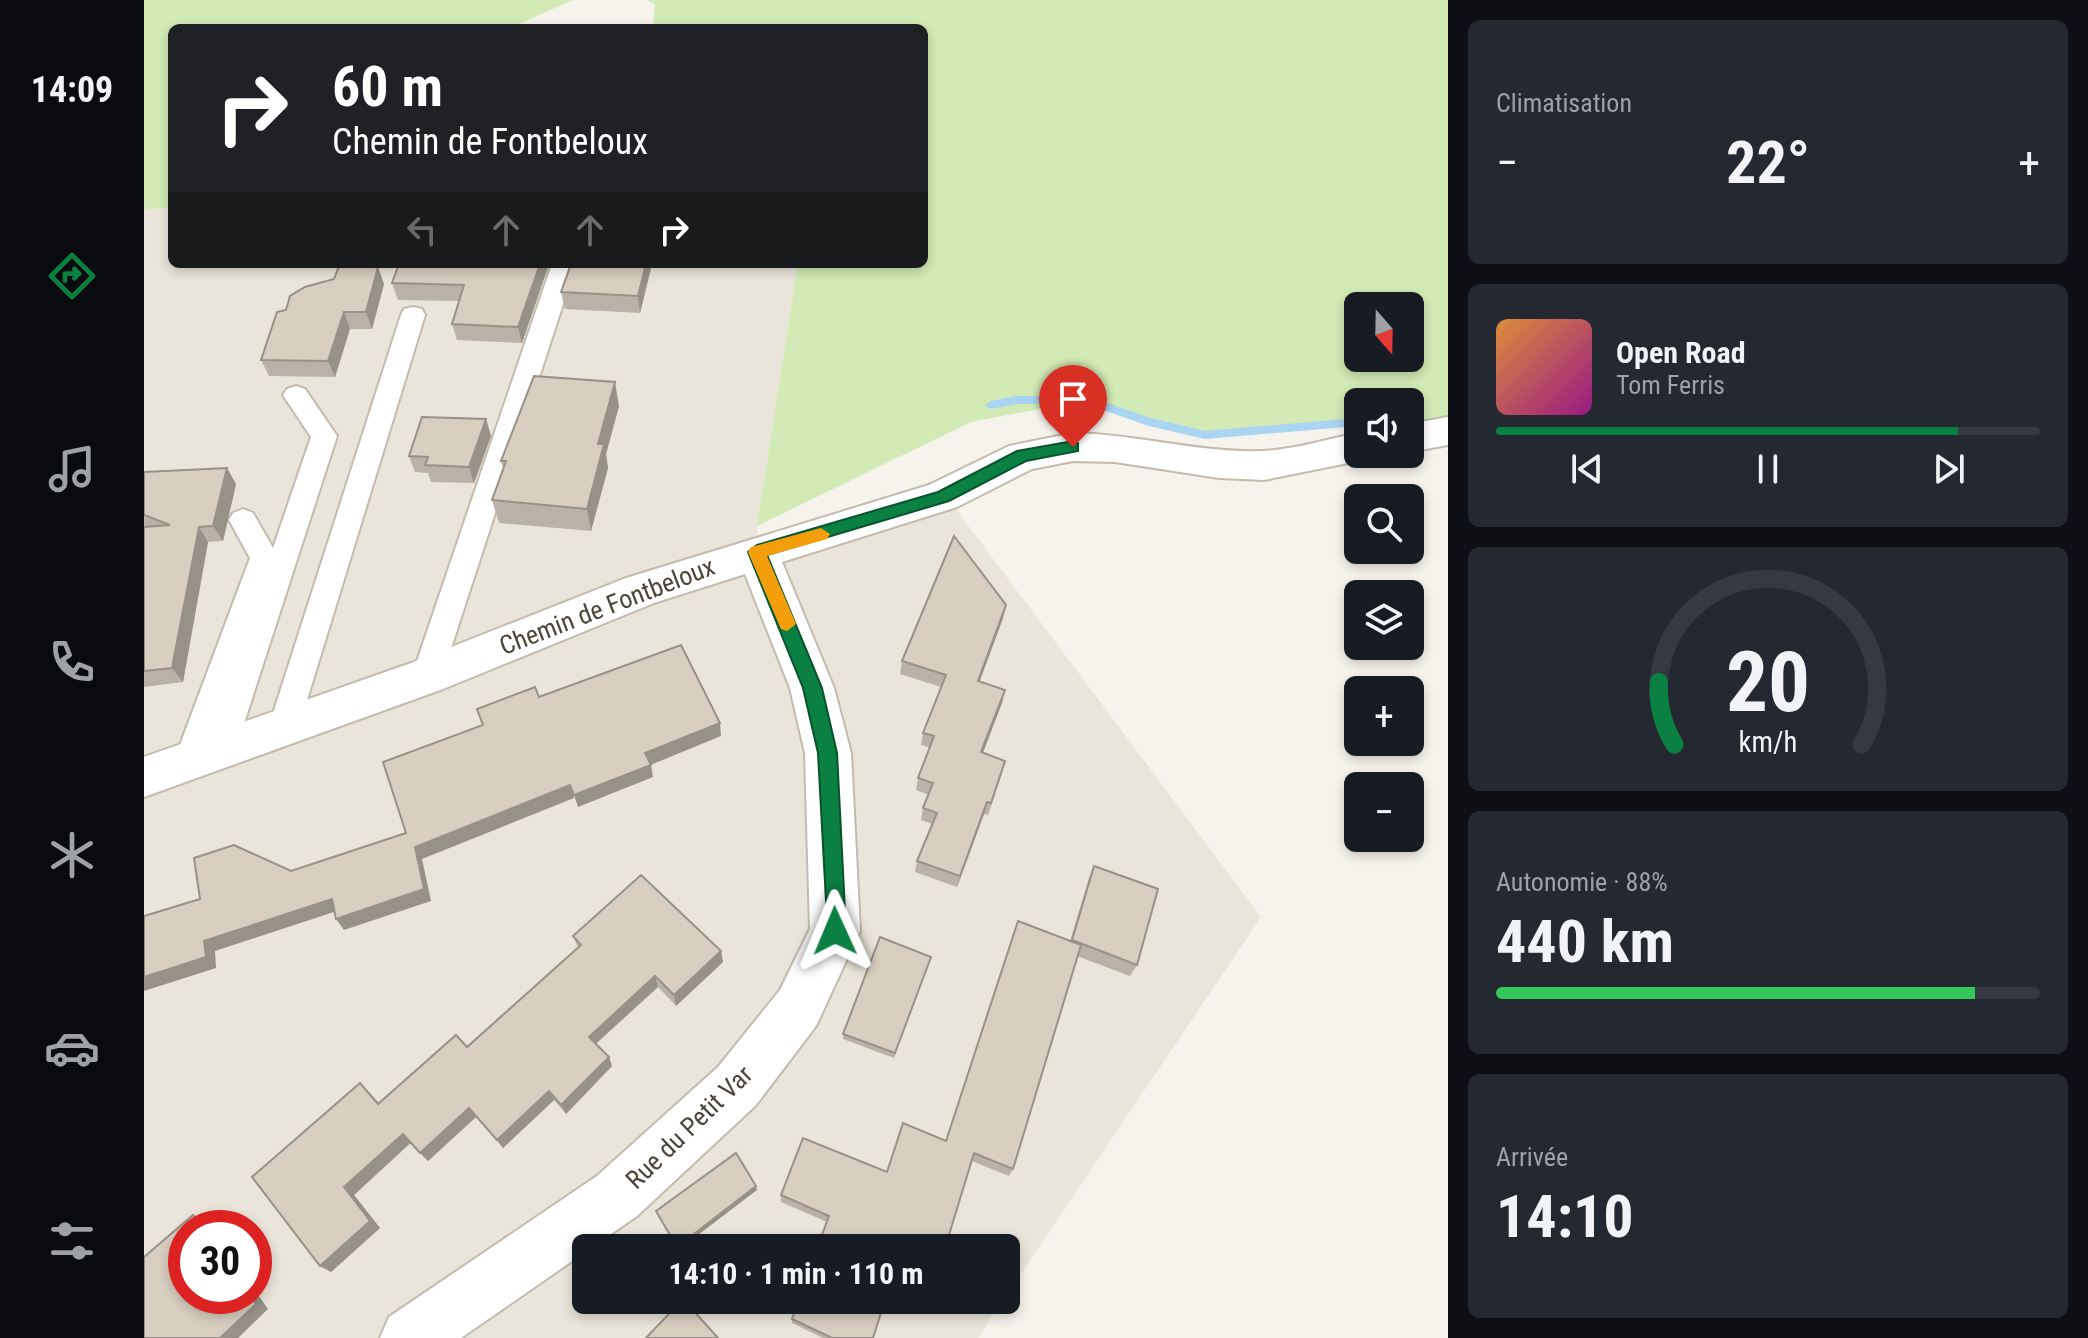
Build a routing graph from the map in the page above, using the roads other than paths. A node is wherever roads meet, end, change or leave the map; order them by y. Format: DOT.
graph roads {
  1 [pos="563,268"];
  2 [pos="413,315"];
  3 [pos="296,395"];
  4 [pos="1344,450"];
  5 [pos="243,520"];
  6 [pos="757,552"];
  7 [pos="427,676"];
  8 [pos="284,726"];
  9 [pos="204,756"];
  10 [pos="144,777"];
  11 [pos="410,1338"];
  1 -- 7 [label="lane"];
  2 -- 8 [label="lane"];
  3 -- 9 [label="lane"];
  4 -- 6 [label="street, Chemin de Fontbeloux"];
  5 -- 9 [label="lane"];
  6 -- 7 [label="street, Chemin de Fontbeloux"];
  6 -- 11 [label="street, Rue du Petit Var"];
  7 -- 8 [label="street, Chemin de Fontbeloux"];
  8 -- 9 [label="street, Chemin de Fontbeloux"];
  9 -- 10 [label="street, Chemin de Fontbeloux"];
}
